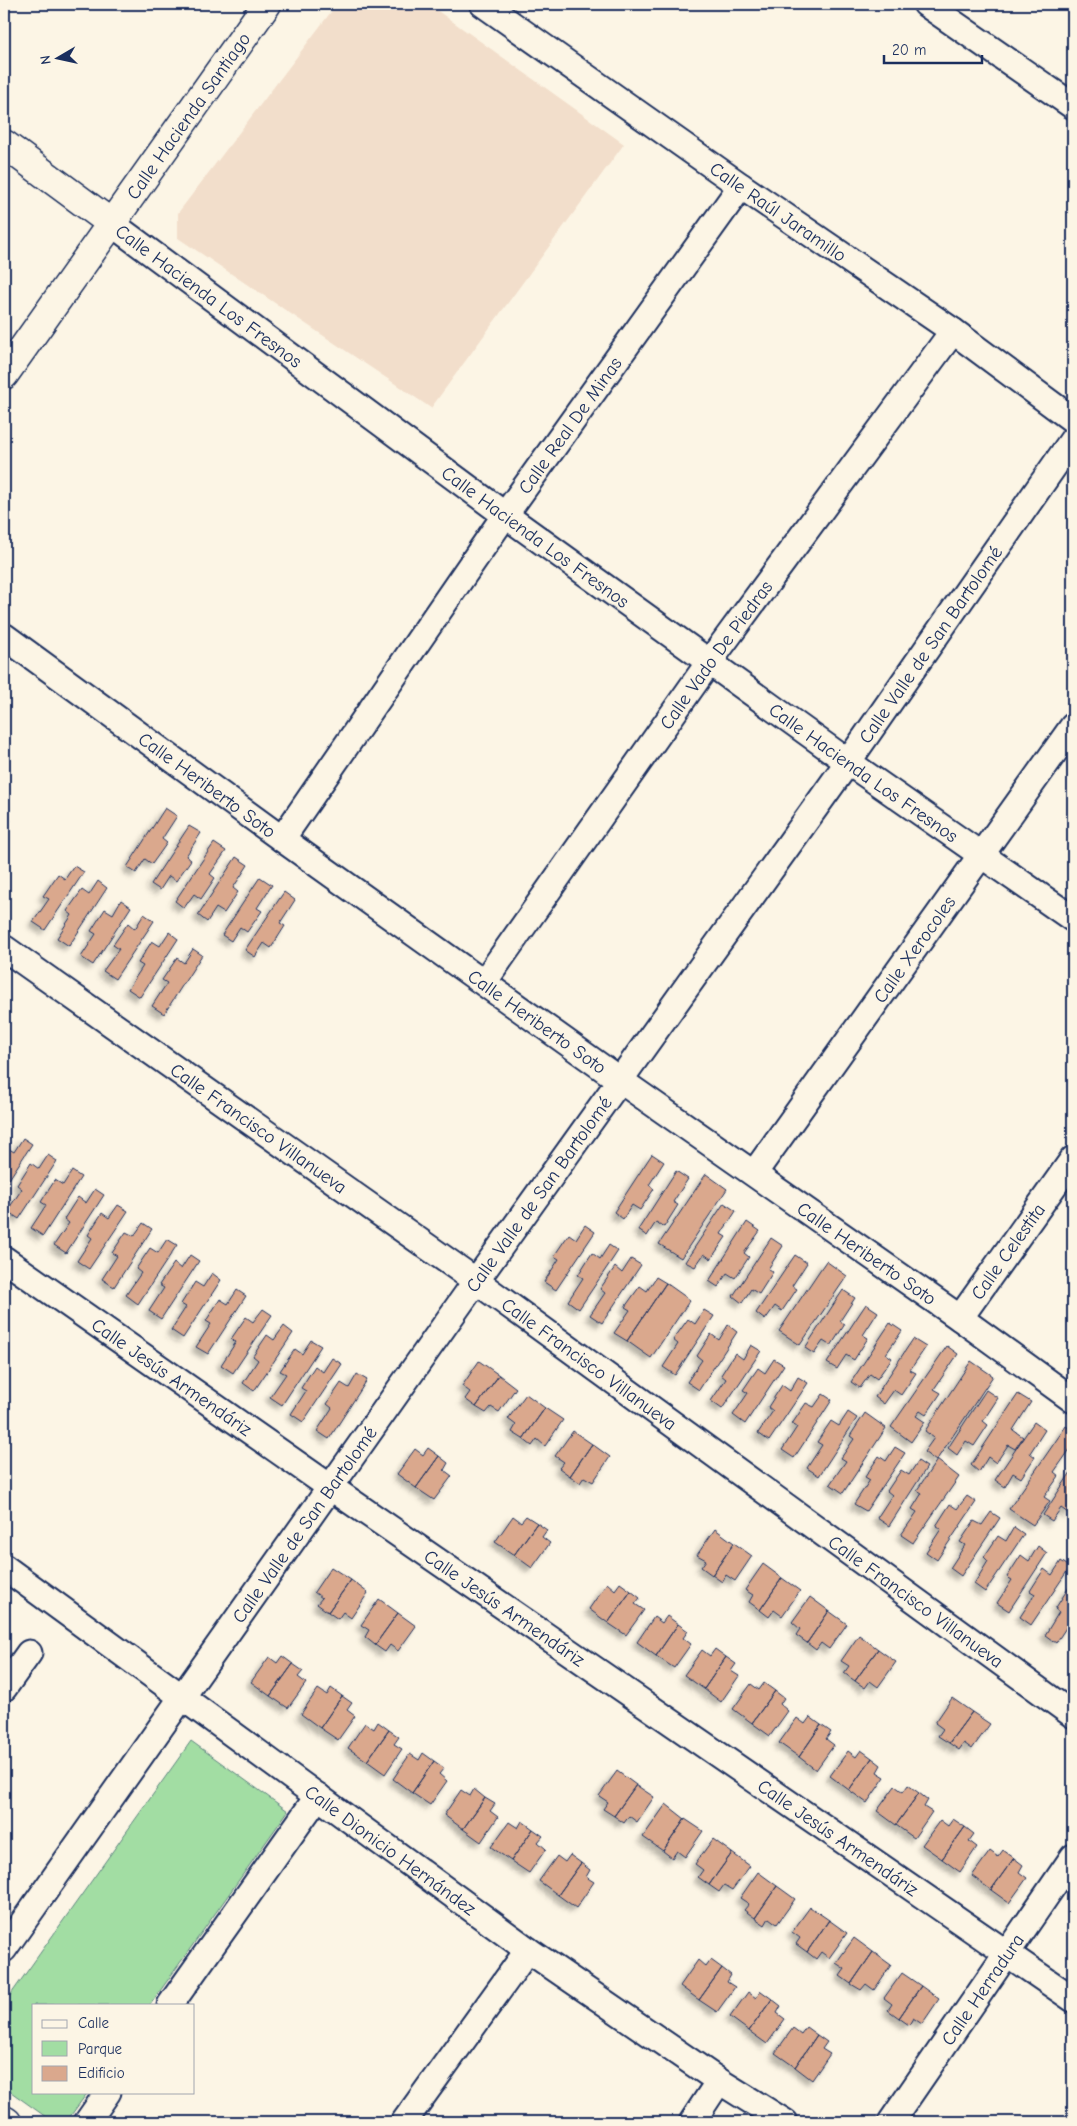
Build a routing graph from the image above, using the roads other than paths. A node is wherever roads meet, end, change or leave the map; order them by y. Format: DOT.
graph roads {
  1 [pos="267,4"];
  2 [pos="483,4"];
  3 [pos="926,4"];
  4 [pos="1073,106"];
  5 [pos="4,144"];
  6 [pos="741,186"];
  7 [pos="112,222"];
  8 [pos="953,331"];
  9 [pos="4,375"];
  10 [pos="1073,420"];
  11 [pos="1073,439"];
  12 [pos="505,515"];
  13 [pos="4,636"];
  14 [pos="710,661"];
  15 [pos="1073,726"];
  16 [pos="848,762"];
  17 [pos="282,839"];
  18 [pos="981,854"];
  19 [pos="1073,920"];
  20 [pos="4,948"];
  21 [pos="484,982"];
  22 [pos="621,1081"];
  23 [pos="1073,1159"];
  24 [pos="755,1172"];
  25 [pos="4,1259"];
  26 [pos="476,1281"];
  27 [pos="960,1318"];
  28 [pos="1073,1400"];
  29 [pos="330,1487"];
  30 [pos="4,1567"];
  31 [pos="28,1654"];
  32 [pos="4,1688"];
  33 [pos="183,1696"];
  34 [pos="1073,1715"];
  35 [pos="318,1796"];
  36 [pos="1073,1857"];
  37 [pos="4,1949"];
  38 [pos="528,1950"];
  39 [pos="1007,1952"];
  40 [pos="1073,1999"];
  41 [pos="171,2004"];
  42 [pos="719,2081"];
  43 [pos="107,2094"];
  44 [pos="4,2120"];
  45 [pos="7,2122"];
  46 [pos="87,2122"];
  47 [pos="404,2122"];
  48 [pos="692,2122"];
  49 [pos="784,2122"];
  50 [pos="891,2122"];
  1 -- 7 [label="street, Calle Hacienda Santiago"];
  2 -- 6 [label="street, Calle Raúl Jaramillo"];
  3 -- 4 [label="street"];
  5 -- 7 [label="street, Calle Hacienda Los Fresnos"];
  6 -- 8 [label="street, Calle Raúl Jaramillo"];
  6 -- 12 [label="street, Calle Real De Minas"];
  7 -- 9 [label="street, Calle Hacienda Santiago"];
  7 -- 12 [label="street, Calle Hacienda Los Fresnos"];
  8 -- 10 [label="street, Calle Raúl Jaramillo"];
  8 -- 14 [label="street, Calle Vado De Piedras"];
  11 -- 16 [label="street, Calle Valle de San Bartolomé"];
  12 -- 14 [label="street, Calle Hacienda Los Fresnos"];
  12 -- 17 [label="street, Calle Real De Minas"];
  13 -- 17 [label="street, Calle Heriberto Soto"];
  14 -- 16 [label="street, Calle Hacienda Los Fresnos"];
  14 -- 21 [label="street, Calle Vado De Piedras"];
  15 -- 18 [label="street, Calle Xerocoles"];
  16 -- 18 [label="street, Calle Hacienda Los Fresnos"];
  16 -- 22 [label="street, Calle Valle de San Bartolomé"];
  17 -- 21 [label="street, Calle Heriberto Soto"];
  18 -- 19 [label="street, Calle Hacienda Los Fresnos"];
  18 -- 24 [label="street, Calle Xerocoles"];
  20 -- 26 [label="street, Calle Francisco Villanueva"];
  21 -- 22 [label="street, Calle Heriberto Soto"];
  22 -- 24 [label="street, Calle Heriberto Soto"];
  22 -- 26 [label="street, Calle Valle de San Bartolomé"];
  23 -- 27 [label="street, Calle Celestita"];
  24 -- 27 [label="street, Calle Heriberto Soto"];
  25 -- 29 [label="street, Calle Jesús Armendáriz"];
  26 -- 29 [label="street, Calle Valle de San Bartolomé"];
  26 -- 34 [label="street, Calle Francisco Villanueva"];
  27 -- 28 [label="street, Calle Heriberto Soto"];
  29 -- 33 [label="street, Calle Valle de San Bartolomé"];
  29 -- 39 [label="street, Calle Jesús Armendáriz"];
  30 -- 33 [label="street, Calle Dionicio Hernández"];
  31 -- 32 [label="street"];
  33 -- 35 [label="street, Calle Dionicio Hernández"];
  33 -- 37 [label="street, Calle Valle de San Bartolomé"];
  35 -- 38 [label="street, Calle Dionicio Hernández"];
  35 -- 41 [label="street"];
  36 -- 39 [label="street, Calle Herradura"];
  38 -- 42 [label="street, Calle Dionicio Hernández"];
  38 -- 47 [label="street"];
  39 -- 40 [label="street, Calle Jesús Armendáriz"];
  39 -- 50 [label="street, Calle Herradura"];
  42 -- 48 [label="street"];
  42 -- 49 [label="street, Calle Dionicio Hernández"];
  43 -- 46 [label="street"];
  44 -- 45 [label="street"];
}
